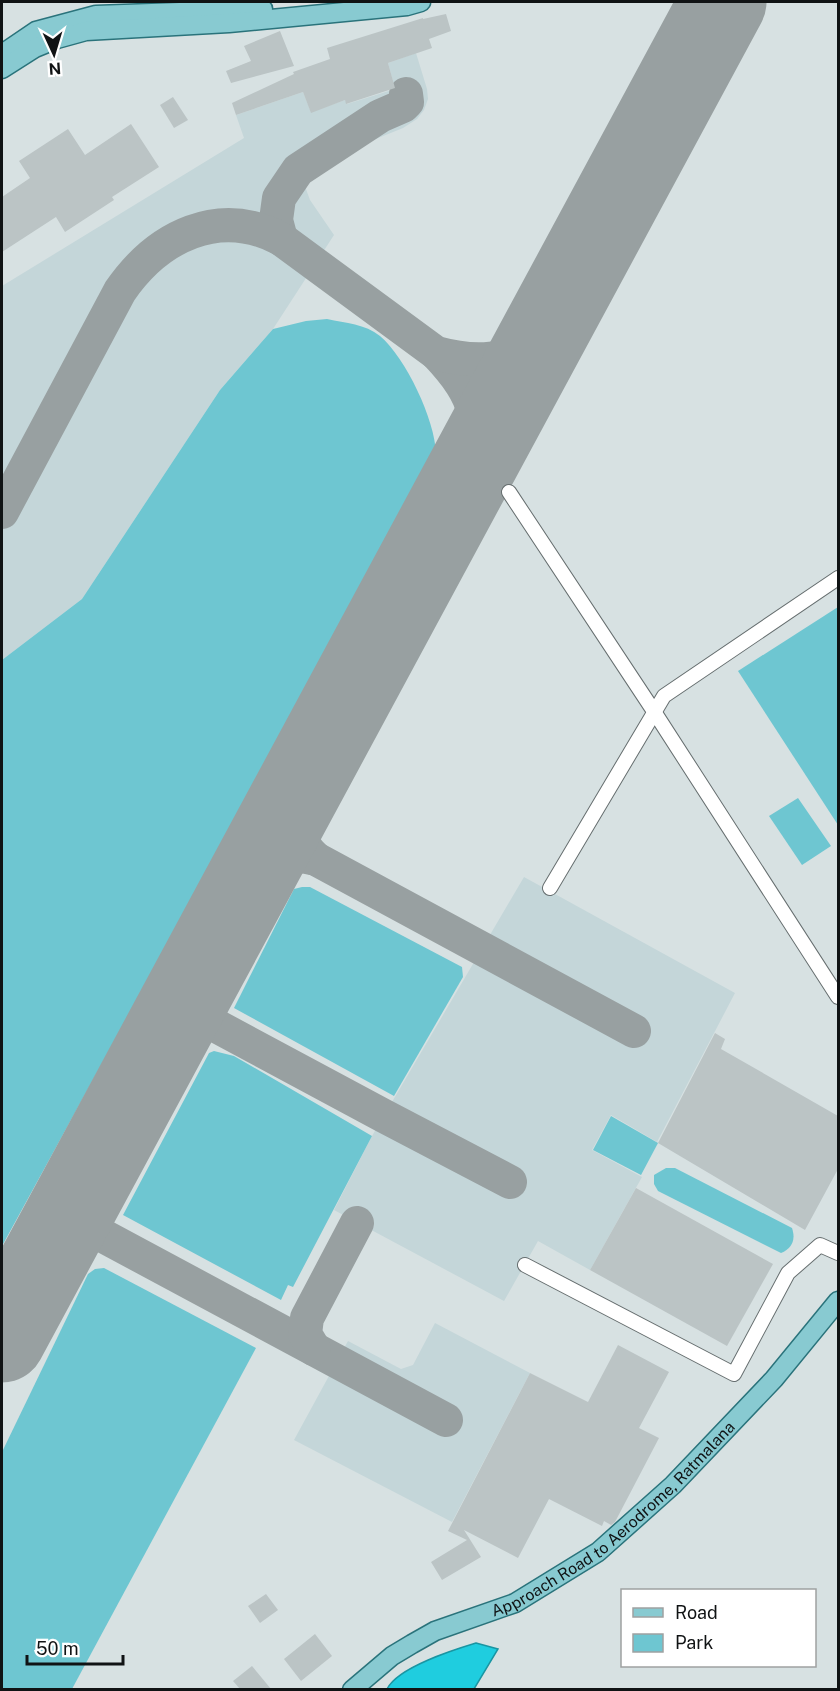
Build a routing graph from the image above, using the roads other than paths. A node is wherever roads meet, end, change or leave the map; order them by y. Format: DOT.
graph roads {
  1 [pos="421,2"];
  2 [pos="342,13"];
  3 [pos="2,54"];
  4 [pos="2,69"];
  5 [pos="509,492"];
  6 [pos="838,578"];
  7 [pos="655,713"];
  8 [pos="550,888"];
  9 [pos="838,997"];
  10 [pos="838,1253"];
  11 [pos="525,1265"];
  12 [pos="838,1301"];
  13 [pos="352,1689"];
  1 -- 2 [label="main road"];
  2 -- 3 [label="main road"];
  2 -- 4 [label="main road"];
  5 -- 7 [label="lane"];
  6 -- 7 [label="lane"];
  7 -- 8 [label="lane"];
  7 -- 9 [label="lane"];
  10 -- 11 [label="lane"];
  12 -- 13 [label="main road, Approach Road to Aerodrome, Ratmalana"];
}
